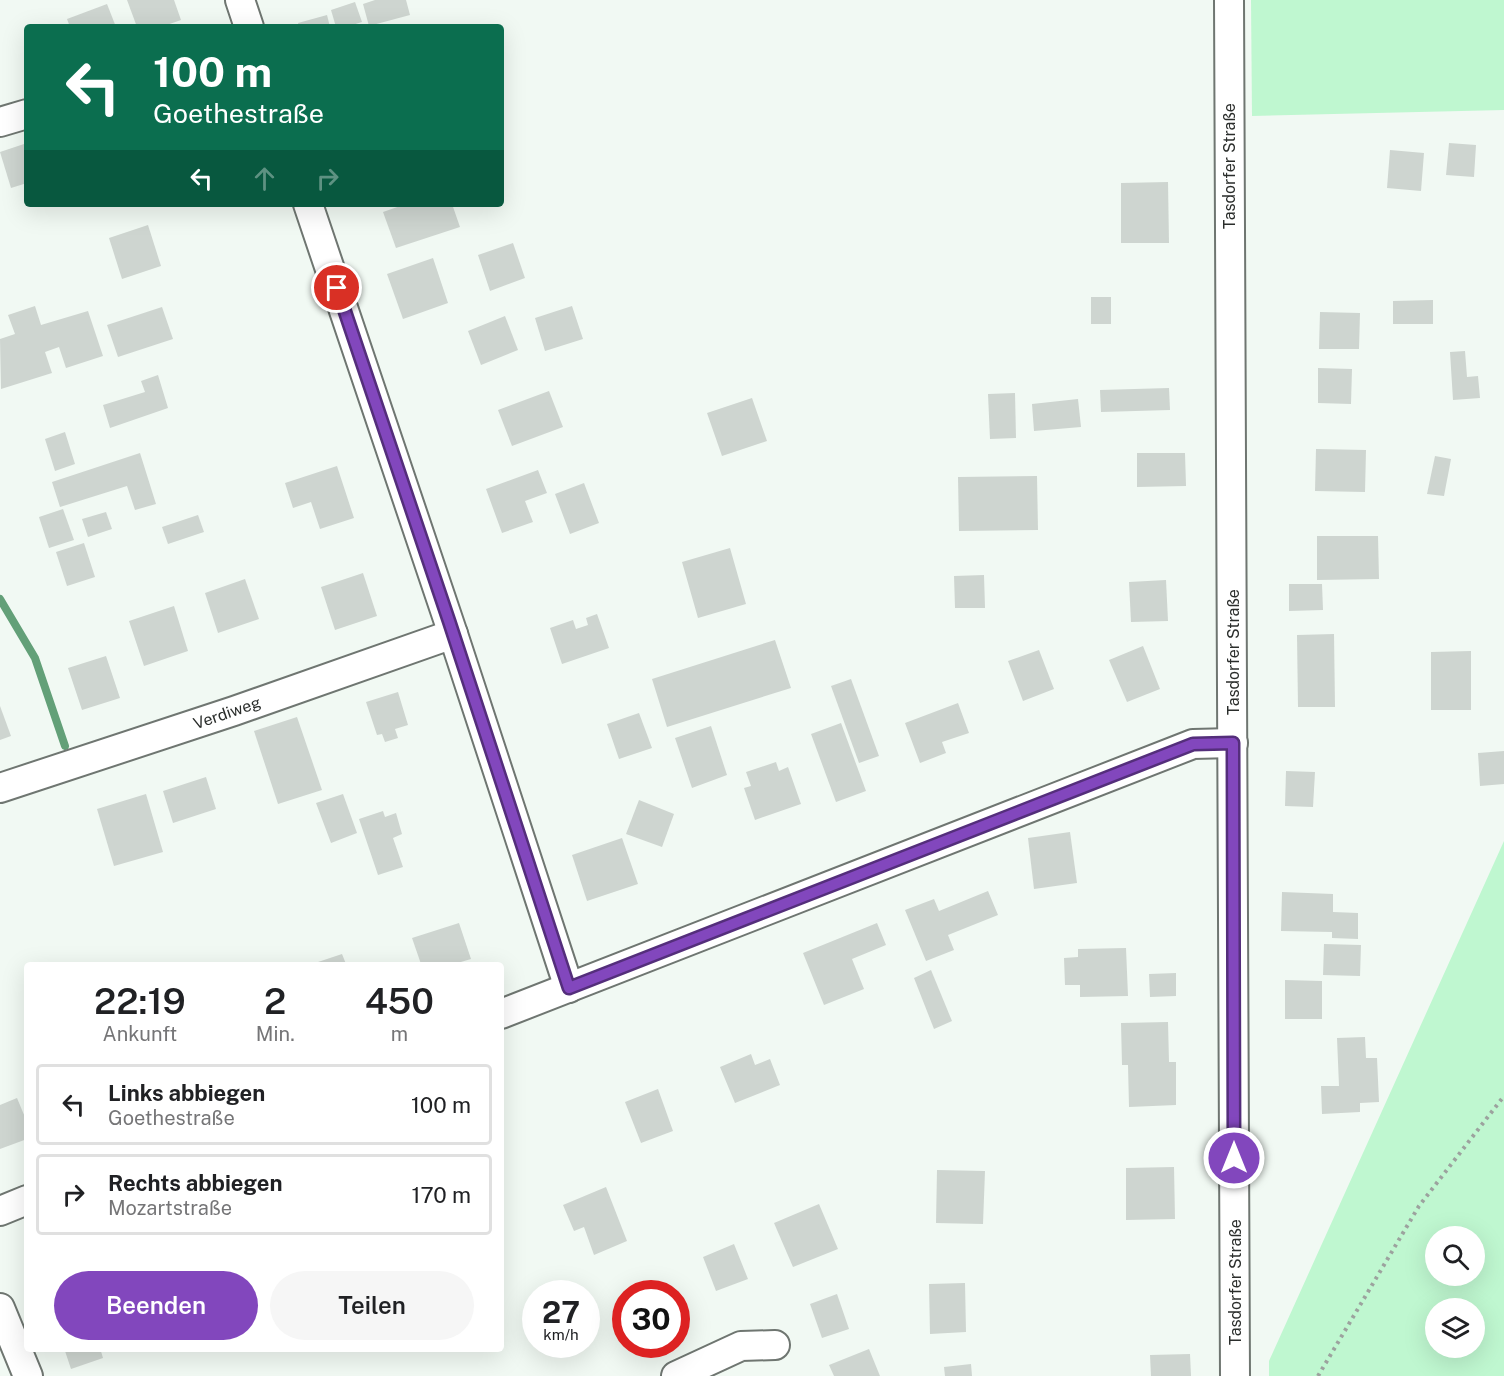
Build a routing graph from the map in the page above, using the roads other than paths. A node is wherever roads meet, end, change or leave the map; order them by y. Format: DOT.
graph roads {
  1 [pos="240,0"];
  2 [pos="1229,0"];
  3 [pos="248,24"];
  4 [pos="24,115"];
  5 [pos="0,123"];
  6 [pos="310,207"];
  7 [pos="453,634"];
  8 [pos="1233,743"];
  9 [pos="0,788"];
  10 [pos="569,988"];
  11 [pos="504,1013"];
  12 [pos="24,1201"];
  13 [pos="0,1211"];
  14 [pos="0,1308"];
  15 [pos="775,1345"];
  16 [pos="28,1376"];
  17 [pos="676,1376"];
  18 [pos="1235,1376"];
  1 -- 3 [label="street"];
  2 -- 8 [label="street, Tasdorfer Straße"];
  4 -- 5 [label="street"];
  6 -- 7 [label="street"];
  7 -- 9 [label="street, Verdiweg"];
  7 -- 10 [label="street"];
  8 -- 10 [label="street"];
  8 -- 18 [label="street, Tasdorfer Straße"];
  10 -- 11 [label="street"];
  12 -- 13 [label="street"];
  14 -- 16 [label="street"];
  15 -- 17 [label="street"];
}
